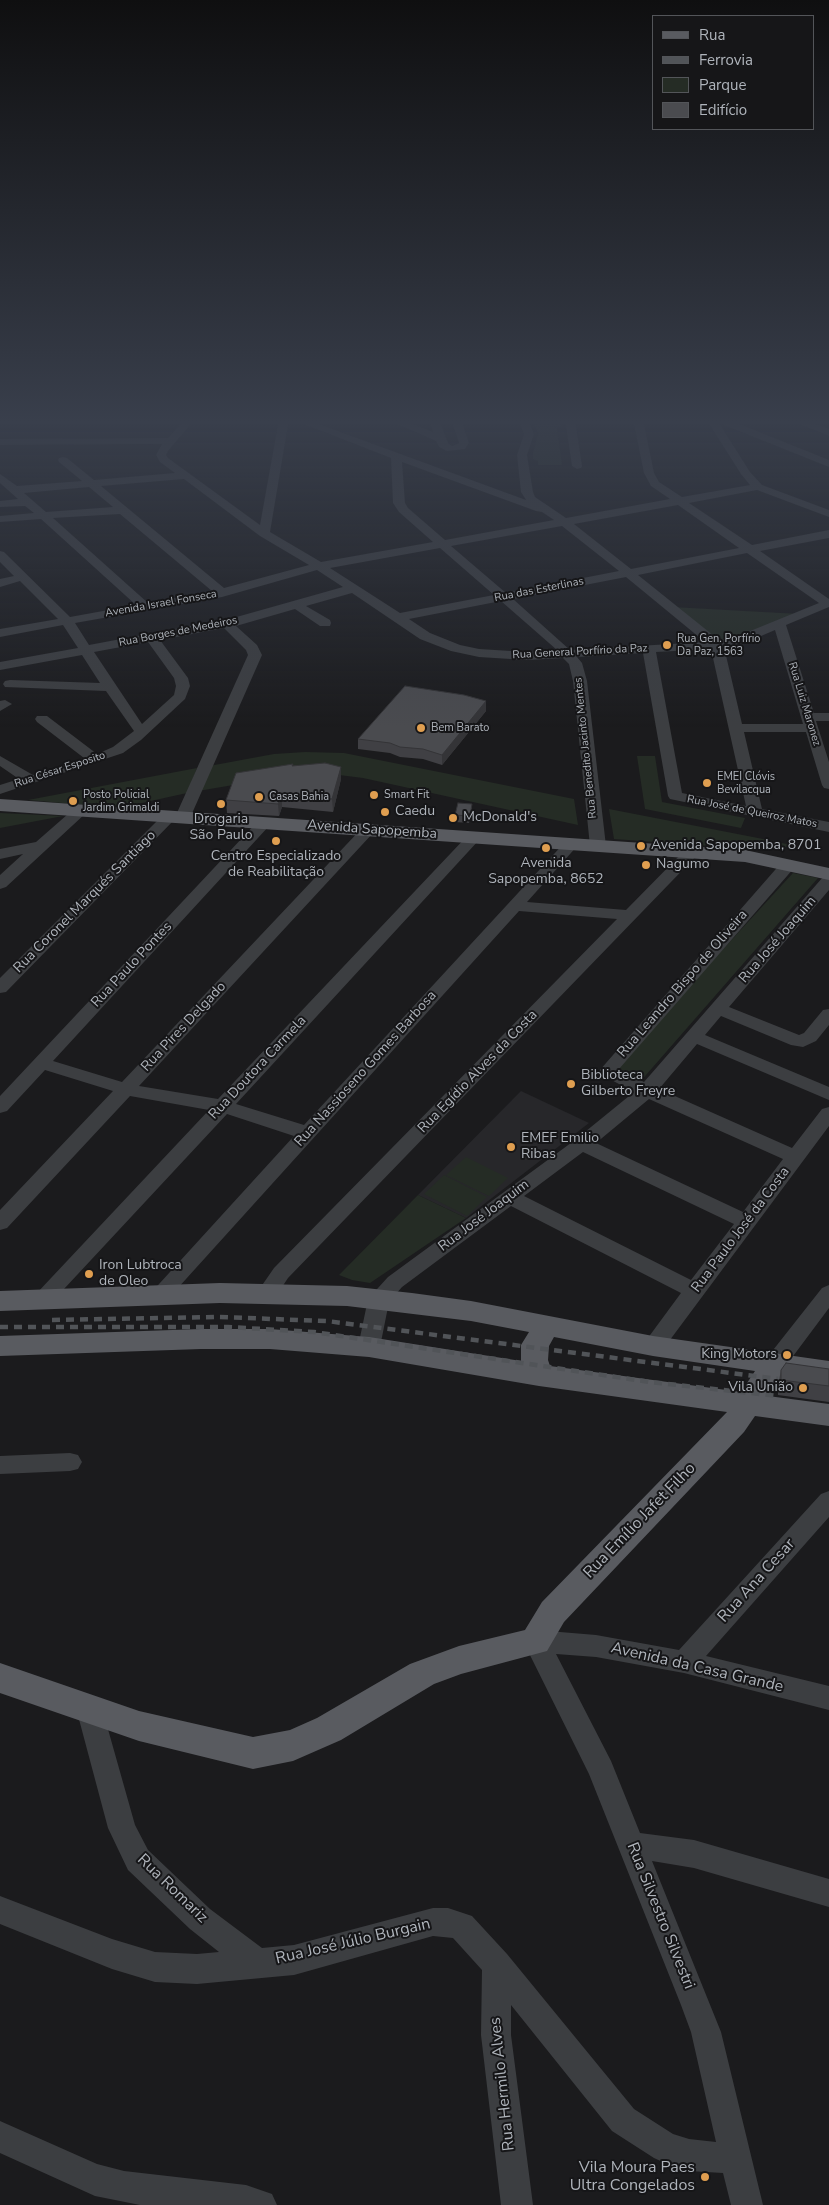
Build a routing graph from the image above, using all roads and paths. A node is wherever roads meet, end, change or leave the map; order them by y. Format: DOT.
graph roads {
  1 [pos="51,522"];
  2 [pos="136,522"];
  3 [pos="248,522"];
  4 [pos="266,522"];
  5 [pos="418,522"];
  6 [pos="565,522"];
  7 [pos="709,522"];
  8 [pos="264,534"];
  9 [pos="829,534"];
  10 [pos="442,544"];
  11 [pos="749,550"];
  12 [pos="0,555"];
  13 [pos="319,566"];
  14 [pos="629,573"];
  15 [pos="23,577"];
  16 [pos="0,583"];
  17 [pos="354,588"];
  18 [pos="222,593"];
  19 [pos="502,597"];
  20 [pos="828,603"];
  21 [pos="297,605"];
  22 [pos="146,607"];
  23 [pos="396,618"];
  24 [pos="67,621"];
  25 [pos="226,623"];
  26 [pos="325,623"];
  27 [pos="779,623"];
  28 [pos="0,633"];
  29 [pos="151,637"];
  30 [pos="717,646"];
  31 [pos="650,649"];
  32 [pos="85,650"];
  33 [pos="567,653"];
  34 [pos="0,666"];
  35 [pos="10,684"];
  36 [pos="110,687"];
  37 [pos="829,717"];
  38 [pos="42,719"];
  39 [pos="736,728"];
  40 [pos="142,731"];
  41 [pos="815,731"];
  42 [pos="95,759"];
  43 [pos="0,760"];
  44 [pos="32,780"];
  45 [pos="829,785"];
  46 [pos="0,790"];
  47 [pos="0,805"];
  48 [pos="81,810"];
  49 [pos="755,813"];
  50 [pos="176,817"];
  51 [pos="264,823"];
  52 [pos="829,827"];
  53 [pos="368,830"];
  54 [pos="474,838"];
  55 [pos="571,844"];
  56 [pos="42,846"];
  57 [pos="598,846"];
  58 [pos="692,852"];
  59 [pos="0,854"];
  60 [pos="745,856"];
  61 [pos="826,864"];
  62 [pos="794,866"];
  63 [pos="829,880"];
  64 [pos="0,884"];
  65 [pos="515,906"];
  66 [pos="630,915"];
  67 [pos="0,988"];
  68 [pos="718,1009"];
  69 [pos="829,1014"];
  70 [pos="695,1037"];
  71 [pos="41,1063"];
  72 [pos="126,1089"];
  73 [pos="647,1091"];
  74 [pos="829,1094"];
  75 [pos="222,1106"];
  76 [pos="0,1107"];
  77 [pos="829,1113"];
  78 [pos="307,1134"];
  79 [pos="582,1144"];
  80 [pos="795,1157"];
  81 [pos="510,1197"];
  82 [pos="747,1222"];
  83 [pos="0,1223"];
  84 [pos="695,1291"];
  85 [pos="829,1293"];
  86 [pos="267,1294"];
  87 [pos="160,1295"];
  88 [pos="42,1299"];
  89 [pos="379,1299"];
  90 [pos="0,1301"];
  91 [pos="548,1325"];
  92 [pos="0,1346"];
  93 [pos="653,1346"];
  94 [pos="369,1347"];
  95 [pos="774,1365"];
  96 [pos="829,1372"];
  97 [pos="539,1375"];
  98 [pos="749,1405"];
  99 [pos="829,1415"];
  100 [pos="70,1462"];
  101 [pos="0,1465"];
  102 [pos="829,1501"];
  103 [pos="536,1641"];
  104 [pos="684,1662"];
  105 [pos="0,1678"];
  106 [pos="829,1698"];
  107 [pos="89,1708"];
  108 [pos="631,1845"];
  109 [pos="829,1893"];
  110 [pos="0,1910"];
  111 [pos="258,1964"];
  112 [pos="496,1964"];
  113 [pos="0,2137"];
  114 [pos="735,2157"];
  115 [pos="261,2205"];
  116 [pos="517,2205"];
  117 [pos="747,2205"];
  1 -- 22 [label="street"];
  2 -- 18 [label="street"];
  3 -- 8 [label="street, Rua General Porfírio da Paz"];
  4 -- 8 [label="street"];
  5 -- 10 [label="street"];
  6 -- 10 [label="street"];
  6 -- 14 [label="street"];
  7 -- 11 [label="street"];
  8 -- 13 [label="street, Rua General Porfírio da Paz"];
  9 -- 11 [label="street, Rua das Esterlinas"];
  10 -- 13 [label="street"];
  10 -- 19 [label="street"];
  11 -- 14 [label="street, Rua das Esterlinas"];
  11 -- 20 [label="street"];
  12 -- 15 [label="street"];
  13 -- 17 [label="street, Rua General Porfírio da Paz"];
  13 -- 18 [label="street, Avenida Israel Fonseca"];
  14 -- 19 [label="street, Rua das Esterlinas"];
  14 -- 30 [label="street"];
  15 -- 16 [label="street"];
  15 -- 24 [label="street"];
  17 -- 21 [label="street, Rua Borges de Medeiros"];
  17 -- 23 [label="street, Rua General Porfírio da Paz"];
  18 -- 22 [label="street, Avenida Israel Fonseca"];
  19 -- 23 [label="street, Rua das Esterlinas"];
  19 -- 33 [label="street"];
  20 -- 27 [label="street, Rua General Porfírio da Paz"];
  21 -- 25 [label="street, Rua Borges de Medeiros"];
  21 -- 26 [label="street"];
  22 -- 24 [label="street, Avenida Israel Fonseca"];
  23 -- 33 [label="street, Rua General Porfírio da Paz"];
  24 -- 28 [label="street, Avenida Israel Fonseca"];
  24 -- 32 [label="street"];
  25 -- 29 [label="street, Rua Borges de Medeiros"];
  25 -- 50 [label="street"];
  27 -- 30 [label="street, Rua General Porfírio da Paz"];
  27 -- 41 [label="street, Rua Luiz Maronez"];
  29 -- 32 [label="street, Rua Borges de Medeiros"];
  29 -- 40 [label="street, Rua César Esposito"];
  30 -- 31 [label="street, Rua General Porfírio da Paz"];
  30 -- 39 [label="street"];
  31 -- 33 [label="street, Rua General Porfírio da Paz"];
  31 -- 49 [label="street, Rua José de Queiroz Matos"];
  32 -- 34 [label="street, Rua Borges de Medeiros"];
  32 -- 36 [label="street"];
  33 -- 57 [label="street, Rua Benedito Jacinto Mentes"];
  35 -- 36 [label="street"];
  36 -- 40 [label="street"];
  37 -- 41 [label="street"];
  38 -- 42 [label="street"];
  39 -- 41 [label="street"];
  39 -- 49 [label="street"];
  40 -- 42 [label="street, Rua César Esposito"];
  41 -- 45 [label="street, Rua Luiz Maronez"];
  42 -- 44 [label="street, Rua César Esposito"];
  43 -- 44 [label="street"];
  44 -- 46 [label="street, Rua César Esposito"];
  47 -- 48 [label="main road, Avenida Sapopemba"];
  48 -- 50 [label="main road, Avenida Sapopemba"];
  48 -- 56 [label="street"];
  49 -- 52 [label="street, Rua José de Queiroz Matos"];
  50 -- 51 [label="main road, Avenida Sapopemba"];
  50 -- 67 [label="street, Rua Coronel Marqués Santiago"];
  51 -- 53 [label="main road, Avenida Sapopemba"];
  51 -- 71 [label="street, Rua Paulo Pontes"];
  53 -- 54 [label="main road, Avenida Sapopemba"];
  53 -- 72 [label="street, Rua Pires Delgado"];
  54 -- 55 [label="main road, Avenida Sapopemba"];
  54 -- 75 [label="street, Rua Doutora Carmela"];
  55 -- 57 [label="main road, Avenida Sapopemba"];
  55 -- 65 [label="street, Rua Nassioseno Gomes Barbosa"];
  56 -- 59 [label="street"];
  56 -- 64 [label="street"];
  57 -- 58 [label="main road, Avenida Sapopemba"];
  58 -- 60 [label="main road, Avenida Sapopemba"];
  58 -- 66 [label="street, Rua Egídio Alves da Costa"];
  60 -- 61 [label="main road, Avenida Sapopemba"];
  60 -- 62 [label="main road, Avenida Sapopemba"];
  61 -- 62 [label="main road, Avenida Sapopemba"];
  62 -- 73 [label="street, Rua Leandro Bispo de Oliveira"];
  63 -- 68 [label="street, Rua José Joaquim"];
  65 -- 66 [label="street"];
  65 -- 78 [label="street, Rua Nassioseno Gomes Barbosa"];
  66 -- 86 [label="street, Rua Egídio Alves da Costa"];
  68 -- 69 [label="street"];
  68 -- 70 [label="street, Rua José Joaquim"];
  70 -- 73 [label="street, Rua José Joaquim"];
  70 -- 74 [label="street"];
  71 -- 72 [label="street"];
  71 -- 76 [label="street, Rua Paulo Pontes"];
  72 -- 75 [label="street"];
  72 -- 83 [label="street, Rua Pires Delgado"];
  73 -- 79 [label="street, Rua José Joaquim"];
  73 -- 80 [label="street"];
  75 -- 78 [label="street"];
  75 -- 88 [label="street, Rua Doutora Carmela"];
  77 -- 80 [label="street, Rua Paulo José da Costa"];
  78 -- 87 [label="street, Rua Nassioseno Gomes Barbosa"];
  79 -- 81 [label="street, Rua José Joaquim"];
  79 -- 82 [label="street"];
  80 -- 82 [label="street, Rua Paulo José da Costa"];
  81 -- 84 [label="street"];
  81 -- 89 [label="street, Rua José Joaquim"];
  82 -- 84 [label="street, Rua Paulo José da Costa"];
  84 -- 93 [label="street, Rua Paulo José da Costa"];
  85 -- 95 [label="street"];
  86 -- 87 [label="main road"];
  86 -- 89 [label="main road"];
  87 -- 88 [label="main road"];
  88 -- 90 [label="main road"];
  89 -- 91 [label="main road"];
  89 -- 94 [label="street"];
  91 -- 93 [label="main road"];
  91 -- 97 [label="main road"];
  92 -- 94 [label="main road"];
  93 -- 95 [label="main road"];
  94 -- 97 [label="main road"];
  95 -- 96 [label="main road"];
  95 -- 98 [label="main road, Rua Emílio Jafet Filho"];
  97 -- 98 [label="main road"];
  98 -- 99 [label="main road"];
  98 -- 103 [label="main road, Rua Emílio Jafet Filho"];
  100 -- 101 [label="street"];
  102 -- 104 [label="street, Rua Ana Cesar"];
  103 -- 104 [label="street, Avenida da Casa Grande"];
  103 -- 107 [label="main road, Avenida da Casa Grande"];
  103 -- 108 [label="street, Rua Silvestro Silvestri"];
  104 -- 106 [label="street, Avenida da Casa Grande"];
  105 -- 107 [label="main road, Avenida da Casa Grande"];
  107 -- 111 [label="street, Rua Romariz"];
  108 -- 109 [label="street"];
  108 -- 114 [label="street, Rua Silvestro Silvestri"];
  110 -- 111 [label="street, Rua José Júlio Burgain"];
  111 -- 112 [label="street, Rua José Júlio Burgain"];
  112 -- 114 [label="street, Rua José Júlio Burgain"];
  112 -- 116 [label="street, Rua Hermilo Alves"];
  113 -- 115 [label="street"];
  114 -- 117 [label="street, Rua Silvestro Silvestri"];
}
